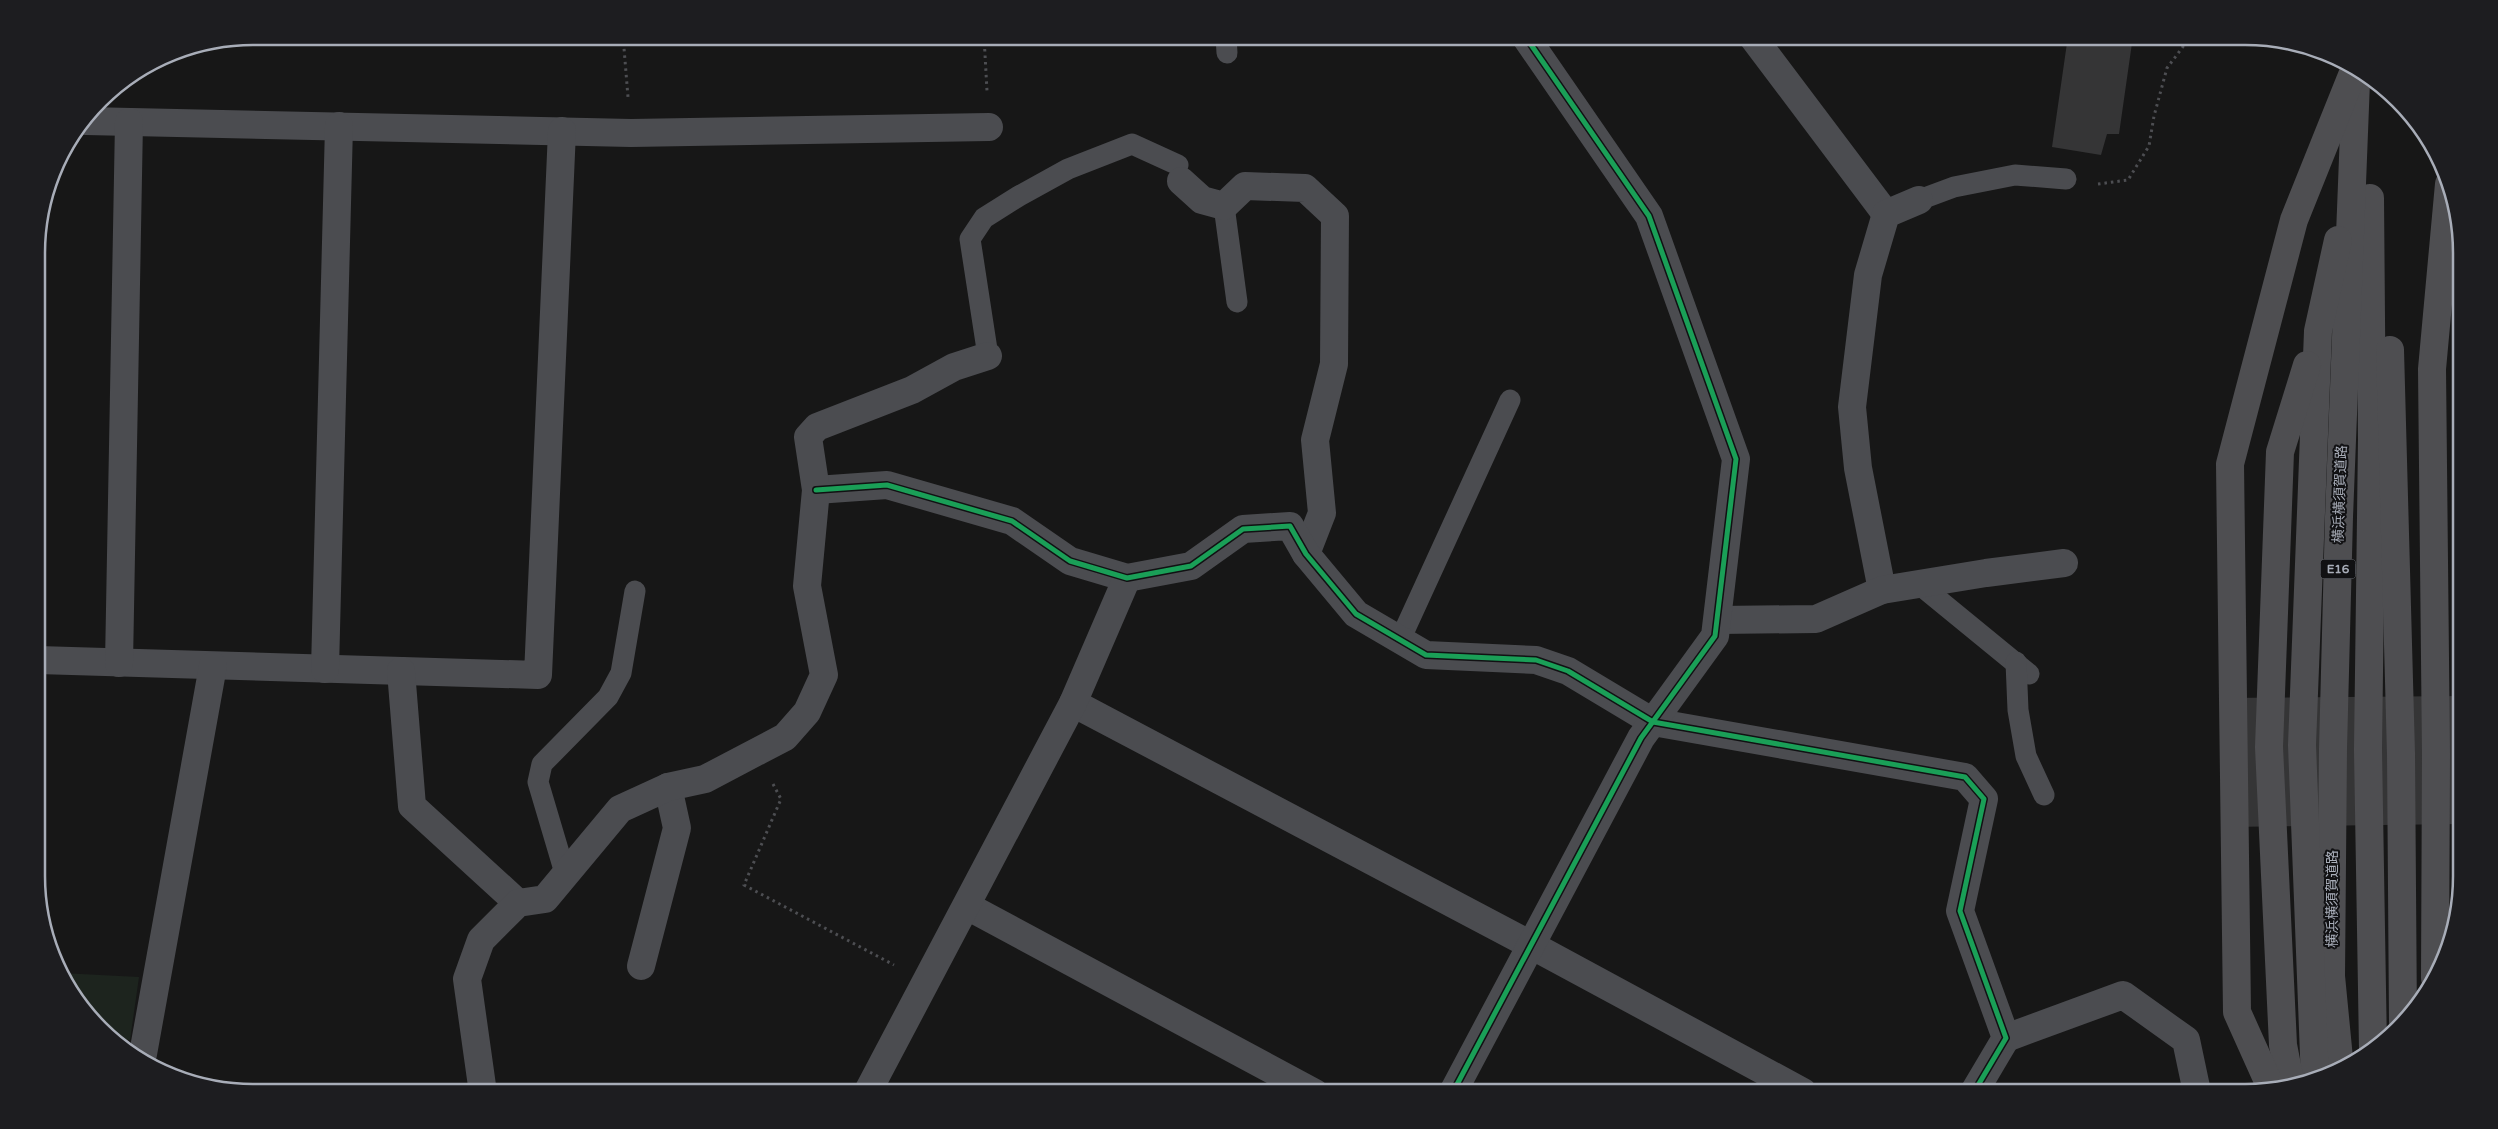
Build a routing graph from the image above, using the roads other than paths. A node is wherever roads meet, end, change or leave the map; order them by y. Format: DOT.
graph roads {
  1 [pos="1530,45"];
  2 [pos="1759,45"];
  3 [pos="2353,76"];
  4 [pos="2356,77"];
  5 [pos="92,121"];
  6 [pos="129,122"];
  7 [pos="339,126"];
  8 [pos="988,127"];
  9 [pos="562,131"];
  10 [pos="2361,172"];
  11 [pos="1180,173"];
  12 [pos="2066,179"];
  13 [pos="1919,200"];
  14 [pos="2447,204"];
  15 [pos="1224,206"];
  16 [pos="1886,214"];
  17 [pos="1236,302"];
  18 [pos="2318,331"];
  19 [pos="988,356"];
  20 [pos="1510,400"];
  21 [pos="816,490"];
  22 [pos="1306,554"];
  23 [pos="2064,563"];
  24 [pos="1127,578"];
  25 [pos="1918,584"];
  26 [pos="1882,590"];
  27 [pos="635,591"];
  28 [pos="1718,620"];
  29 [pos="1400,640"];
  30 [pos="45,660"];
  31 [pos="119,663"];
  32 [pos="213,666"];
  33 [pos="326,669"];
  34 [pos="401,671"];
  35 [pos="1073,703"];
  36 [pos="1653,722"];
  37 [pos="668,787"];
  38 [pos="2044,795"];
  39 [pos="565,873"];
  40 [pos="518,903"];
  41 [pos="967,906"];
  42 [pos="1531,945"];
  43 [pos="2434,963"];
  44 [pos="641,966"];
  45 [pos="2403,1011"];
  46 [pos="2006,1038"];
  47 [pos="2373,1040"];
  48 [pos="138,1050"];
  49 [pos="2339,1062"];
  50 [pos="2315,1072"];
  51 [pos="2290,1079"];
  52 [pos="2269,1083"];
  53 [pos="483,1084"];
  54 [pos="872,1084"];
  55 [pos="1300,1084"];
  56 [pos="1457,1084"];
  57 [pos="1788,1084"];
  58 [pos="1979,1084"];
  59 [pos="2195,1084"];
  1 -- 28 [label="street"];
  2 -- 16 [label="street"];
  3 -- 52 [label="highway"];
  4 -- 10 [label="highway, 横浜横須賀道路 / E16"];
  5 -- 6 [label="street"];
  6 -- 7 [label="street"];
  6 -- 31 [label="street"];
  7 -- 9 [label="street"];
  7 -- 33 [label="street"];
  8 -- 9 [label="street"];
  9 -- 34 [label="street"];
  10 -- 18 [label="highway"];
  10 -- 45 [label="highway"];
  10 -- 47 [label="highway"];
  10 -- 49 [label="highway, 横浜横須賀道路 / E16"];
  11 -- 15 [label="street"];
  11 -- 19 [label="lane"];
  12 -- 13 [label="lane"];
  13 -- 16 [label="street"];
  14 -- 43 [label="highway"];
  15 -- 17 [label="lane"];
  15 -- 22 [label="street"];
  16 -- 26 [label="street"];
  18 -- 50 [label="highway"];
  18 -- 51 [label="highway"];
  19 -- 21 [label="street"];
  20 -- 29 [label="lane"];
  21 -- 24 [label="street"];
  21 -- 37 [label="street"];
  22 -- 24 [label="street"];
  22 -- 29 [label="street"];
  23 -- 25 [label="street"];
  24 -- 35 [label="street"];
  25 -- 26 [label="street"];
  25 -- 38 [label="lane"];
  26 -- 28 [label="street"];
  27 -- 39 [label="lane"];
  28 -- 36 [label="street"];
  29 -- 36 [label="street"];
  30 -- 31 [label="street"];
  31 -- 32 [label="street"];
  32 -- 33 [label="street"];
  32 -- 48 [label="street"];
  33 -- 34 [label="street"];
  34 -- 40 [label="street"];
  35 -- 41 [label="street"];
  35 -- 42 [label="street"];
  36 -- 42 [label="street"];
  36 -- 46 [label="street"];
  37 -- 39 [label="street"];
  37 -- 44 [label="street"];
  39 -- 40 [label="street"];
  40 -- 53 [label="street"];
  41 -- 54 [label="street"];
  41 -- 55 [label="street"];
  42 -- 56 [label="street"];
  42 -- 57 [label="street"];
  46 -- 58 [label="street"];
  46 -- 59 [label="street"];
}
